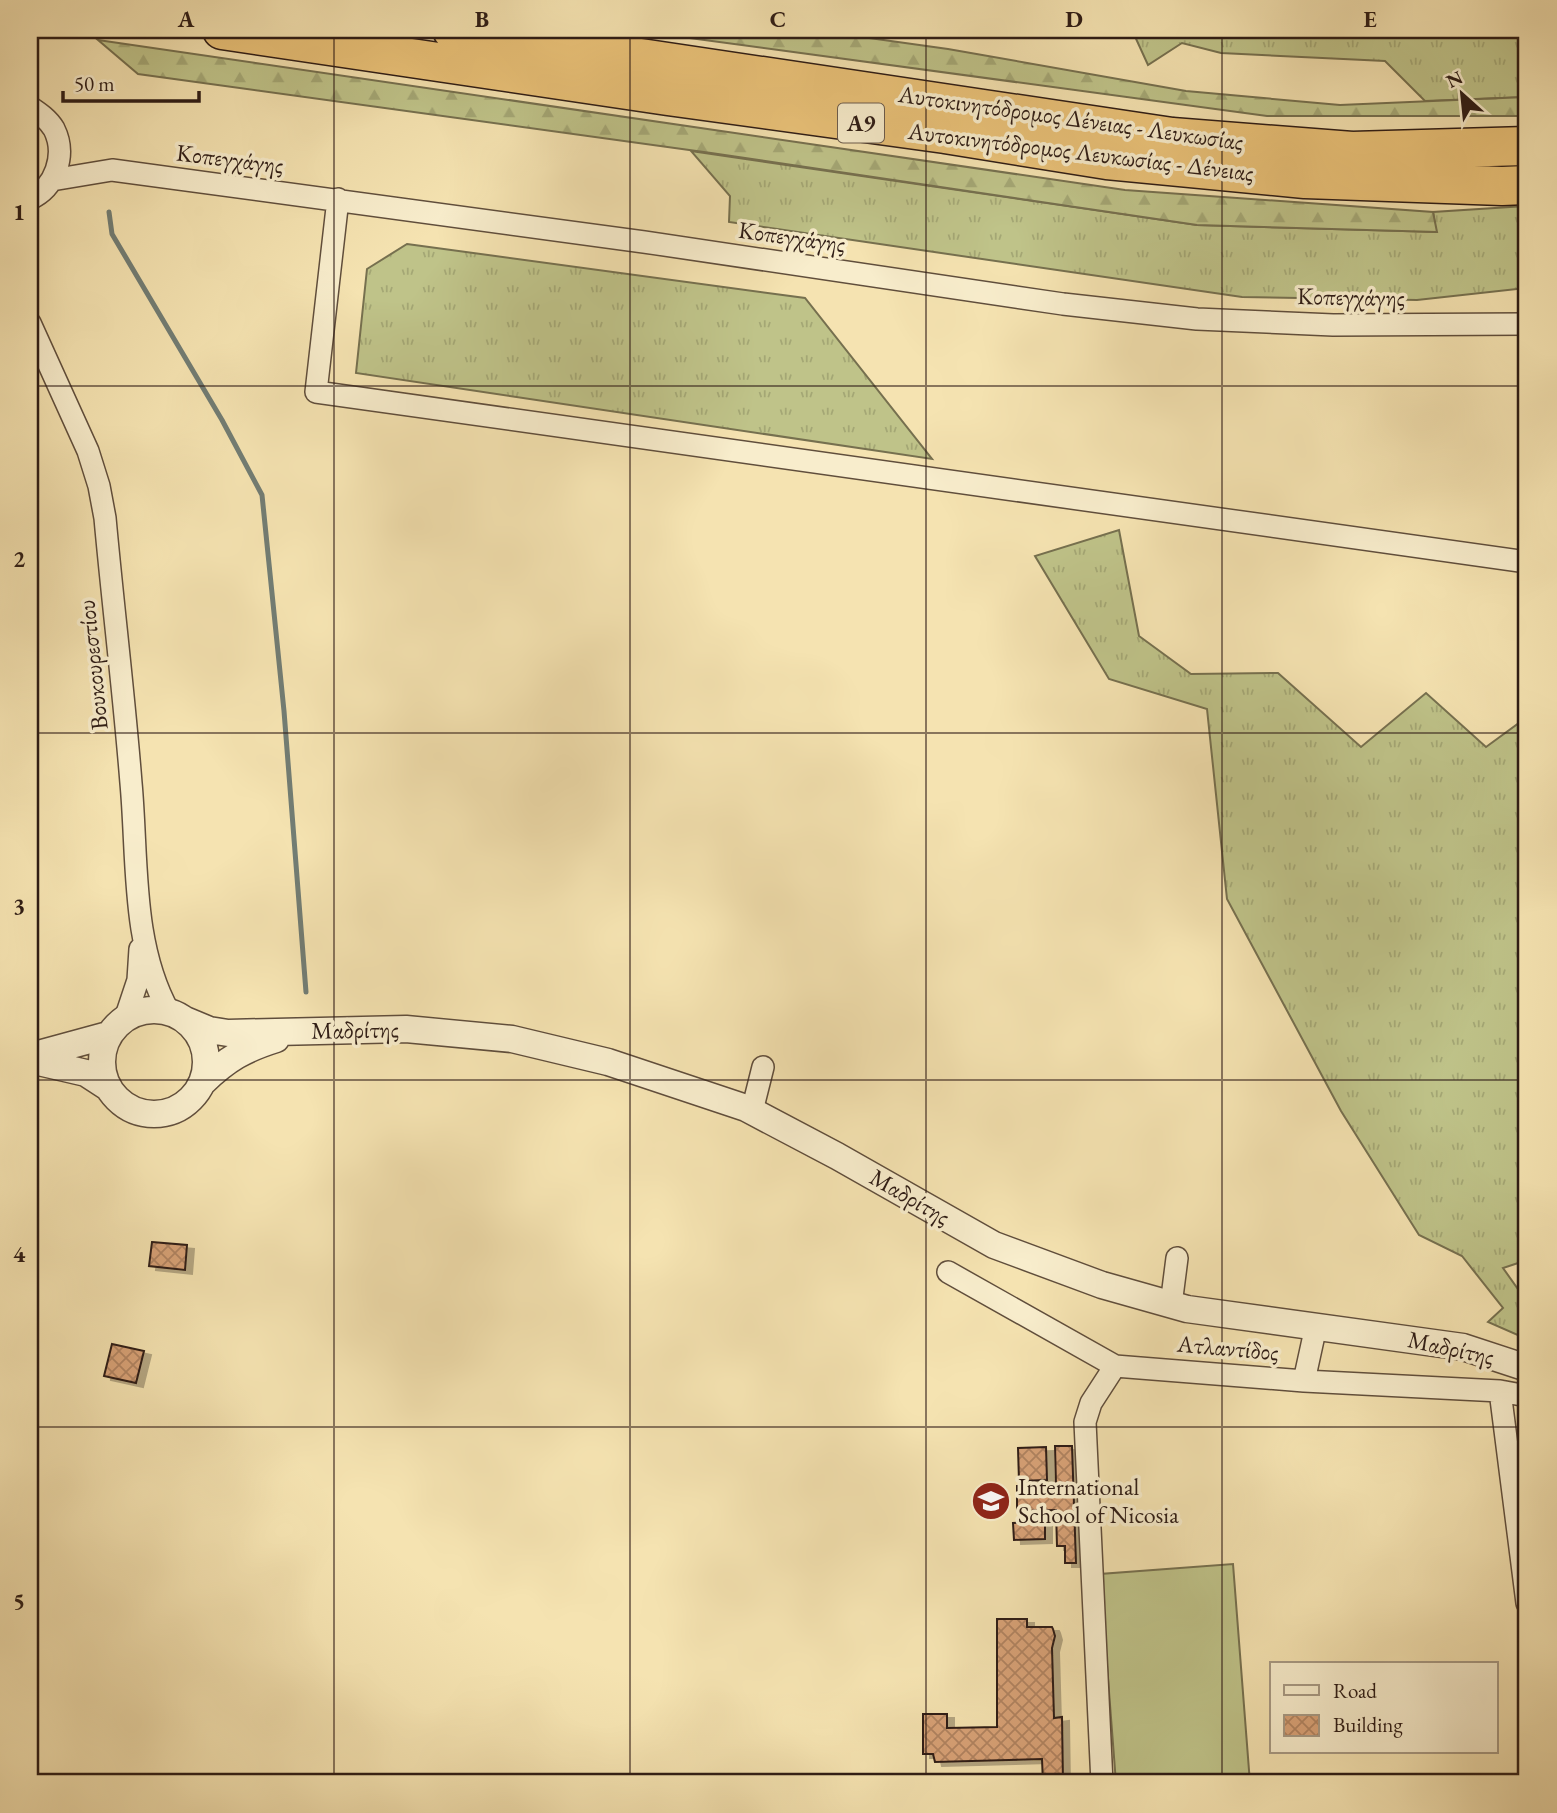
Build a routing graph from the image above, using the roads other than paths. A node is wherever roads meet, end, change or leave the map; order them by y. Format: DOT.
graph roads {
  1 [pos="222,30"];
  2 [pos="452,30"];
  3 [pos="30,107"];
  4 [pos="1527,146"];
  5 [pos="1527,185"];
  6 [pos="43,189"];
  7 [pos="338,199"];
  8 [pos="30,219"];
  9 [pos="1527,321"];
  10 [pos="30,323"];
  11 [pos="1527,562"];
  12 [pos="142,933"];
  13 [pos="177,1016"];
  14 [pos="116,1027"];
  15 [pos="297,1032"];
  16 [pos="30,1058"];
  17 [pos="763,1067"];
  18 [pos="203,1082"];
  19 [pos="106,1086"];
  20 [pos="752,1111"];
  21 [pos="1177,1258"];
  22 [pos="948,1272"];
  23 [pos="1171,1305"];
  24 [pos="1317,1326"];
  25 [pos="1115,1366"];
  26 [pos="1527,1368"];
  27 [pos="1304,1381"];
  28 [pos="1500,1391"];
  29 [pos="1527,1396"];
  30 [pos="1527,1603"];
  31 [pos="1102,1783"];
  1 -- 5 [label="highway, Αυτοκινητόδρομος Λευκωσίας - Δένειας / A9"];
  2 -- 4 [label="highway, Αυτοκινητόδρομος Δένειας - Λευκωσίας / A9"];
  3 -- 6 [label="street"];
  6 -- 7 [label="street, Κοπεγχάγης"];
  6 -- 8 [label="street"];
  7 -- 9 [label="street, Κοπεγχάγης"];
  7 -- 11 [label="street"];
  10 -- 12 [label="street, Βουκουρεστίου"];
  12 -- 13 [label="street, Βουκουρεστίου"];
  12 -- 14 [label="street"];
  13 -- 14 [label="street"];
  13 -- 15 [label="street, Μαδρίτης"];
  13 -- 18 [label="street"];
  14 -- 16 [label="street"];
  14 -- 19 [label="street"];
  15 -- 18 [label="street, Μαδρίτης"];
  15 -- 20 [label="street, Μαδρίτης"];
  16 -- 19 [label="street"];
  17 -- 20 [label="street"];
  18 -- 19 [label="street"];
  20 -- 23 [label="street, Μαδρίτης"];
  21 -- 23 [label="street"];
  22 -- 25 [label="street, Ατλαντίδος"];
  23 -- 24 [label="street, Μαδρίτης"];
  24 -- 26 [label="street, Μαδρίτης"];
  24 -- 27 [label="street"];
  25 -- 27 [label="street, Ατλαντίδος"];
  25 -- 31 [label="street"];
  27 -- 28 [label="street, Ατλαντίδος"];
  28 -- 29 [label="street, Ατλαντίδος"];
  28 -- 30 [label="street"];
}
